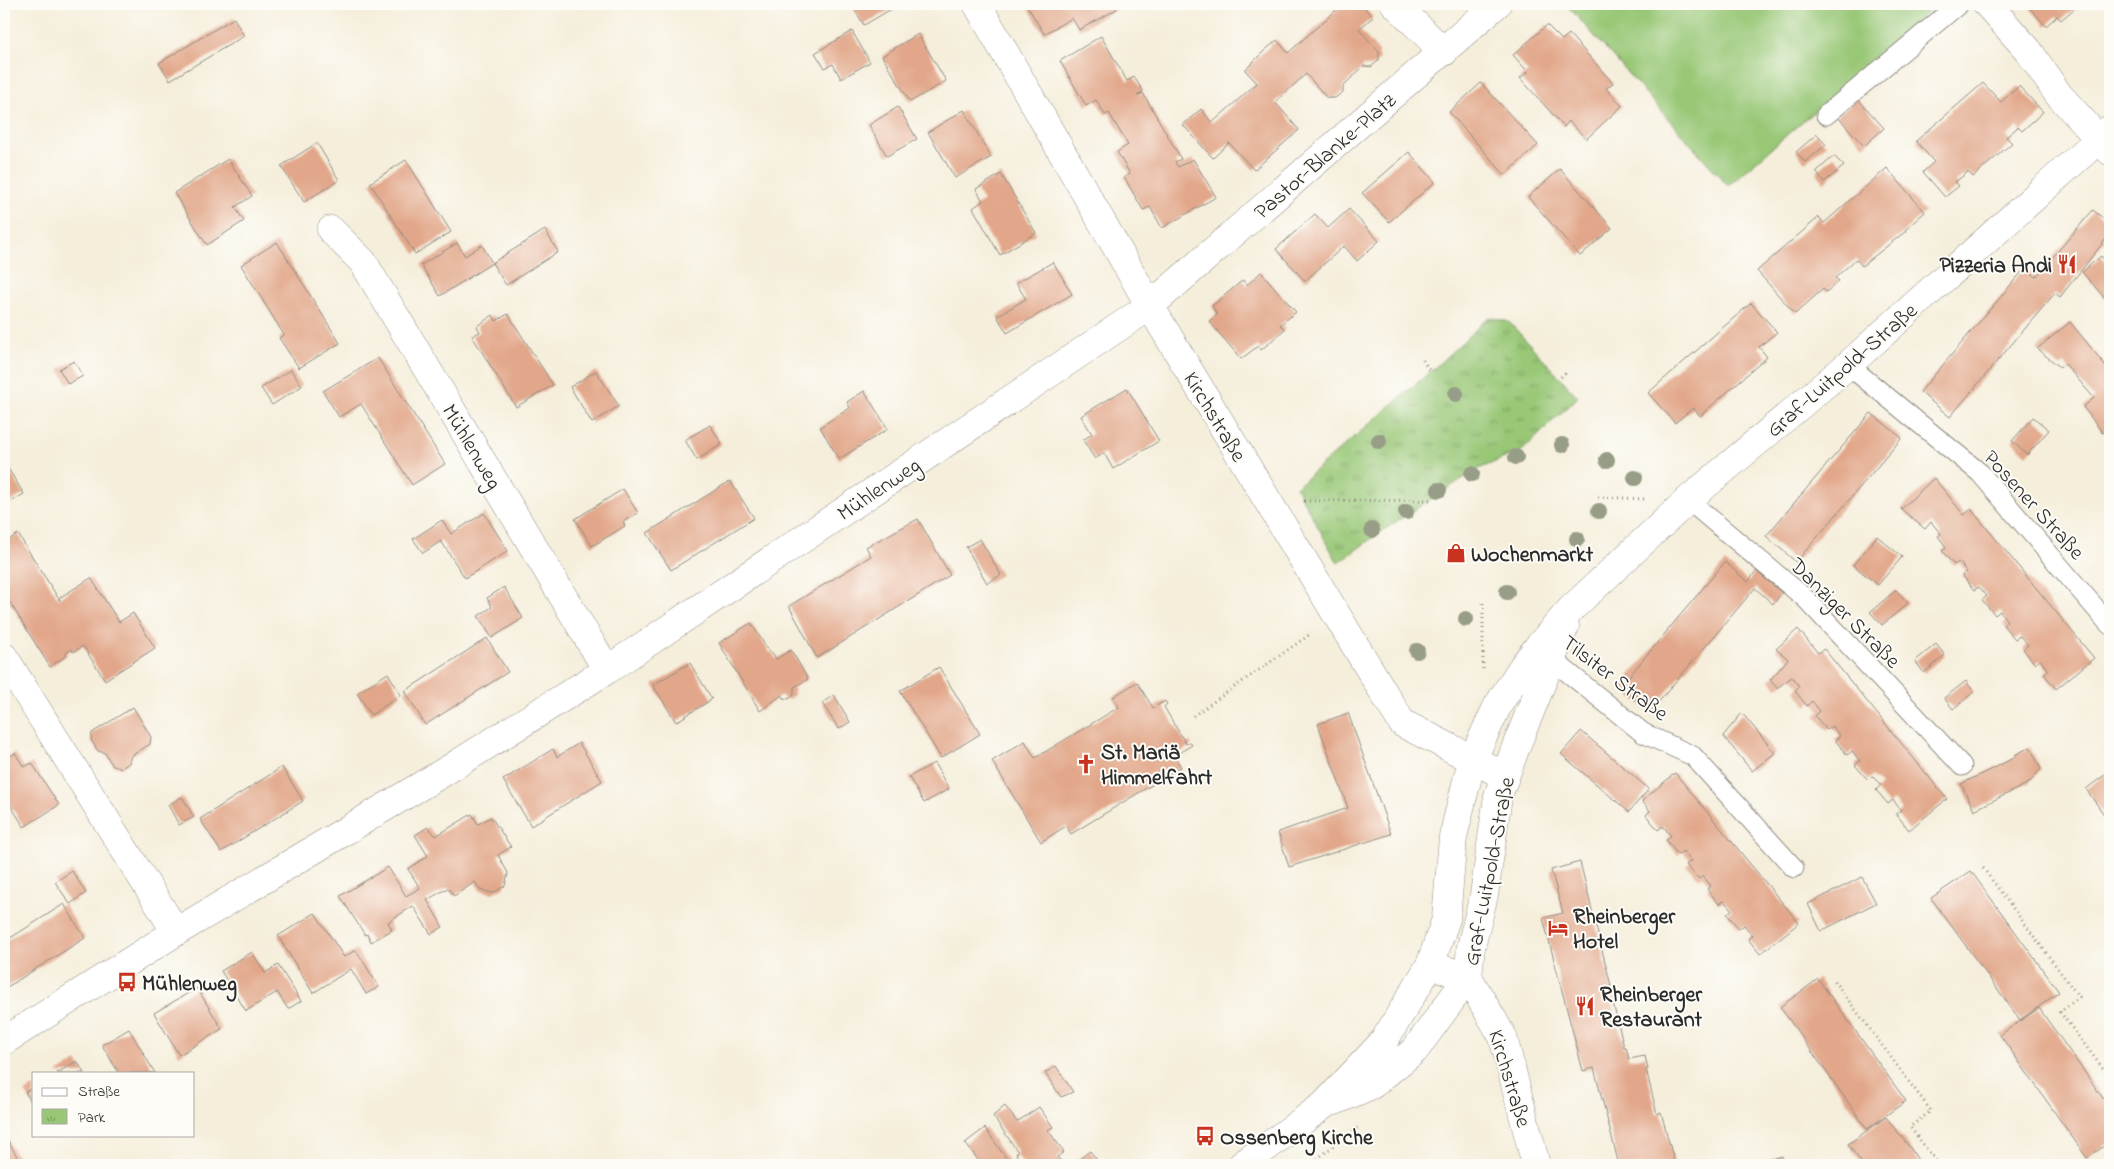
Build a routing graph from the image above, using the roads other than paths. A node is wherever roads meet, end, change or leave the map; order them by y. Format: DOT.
graph roads {
  1 [pos="977,4"];
  2 [pos="1395,4"];
  3 [pos="1497,4"];
  4 [pos="1959,4"];
  5 [pos="1987,4"];
  6 [pos="1444,52"];
  7 [pos="1826,115"];
  8 [pos="2107,140"];
  9 [pos="331,230"];
  10 [pos="1150,306"];
  11 [pos="1848,365"];
  12 [pos="1688,500"];
  13 [pos="2110,625"];
  14 [pos="1545,654"];
  15 [pos="4,657"];
  16 [pos="607,670"];
  17 [pos="1472,760"];
  18 [pos="1962,766"];
  19 [pos="1505,776"];
  20 [pos="1794,868"];
  21 [pos="176,932"];
  22 [pos="1430,965"];
  23 [pos="1468,977"];
  24 [pos="4,1041"];
  25 [pos="1324,1105"];
  26 [pos="1242,1165"];
  27 [pos="1536,1165"];
  1 -- 10 [label="street, Kirchstraße"];
  2 -- 6 [label="street"];
  3 -- 6 [label="street, Pastor-Blanke-Platz"];
  4 -- 7 [label="lane"];
  5 -- 8 [label="street"];
  6 -- 10 [label="street, Pastor-Blanke-Platz"];
  8 -- 11 [label="street, Graf-Luitpold-Straße"];
  9 -- 16 [label="street, Mühlenweg"];
  10 -- 16 [label="street, Mühlenweg"];
  10 -- 17 [label="street, Kirchstraße"];
  11 -- 12 [label="street, Graf-Luitpold-Straße"];
  11 -- 13 [label="lane, Posener Straße"];
  12 -- 14 [label="street, Graf-Luitpold-Straße"];
  12 -- 18 [label="lane, Danziger Straße"];
  14 -- 17 [label="street, Graf-Luitpold-Straße"];
  14 -- 19 [label="street, Graf-Luitpold-Straße"];
  14 -- 20 [label="lane, Tilsiter Straße"];
  15 -- 21 [label="street"];
  16 -- 21 [label="street, Mühlenweg"];
  17 -- 19 [label="street, Kirchstraße"];
  17 -- 22 [label="street, Graf-Luitpold-Straße"];
  19 -- 23 [label="street, Graf-Luitpold-Straße"];
  21 -- 24 [label="street, Mühlenweg"];
  22 -- 23 [label="street"];
  22 -- 25 [label="street, Graf-Luitpold-Straße"];
  23 -- 25 [label="street, Graf-Luitpold-Straße"];
  23 -- 27 [label="street, Kirchstraße"];
  25 -- 26 [label="street, Graf-Luitpold-Straße"];
}
